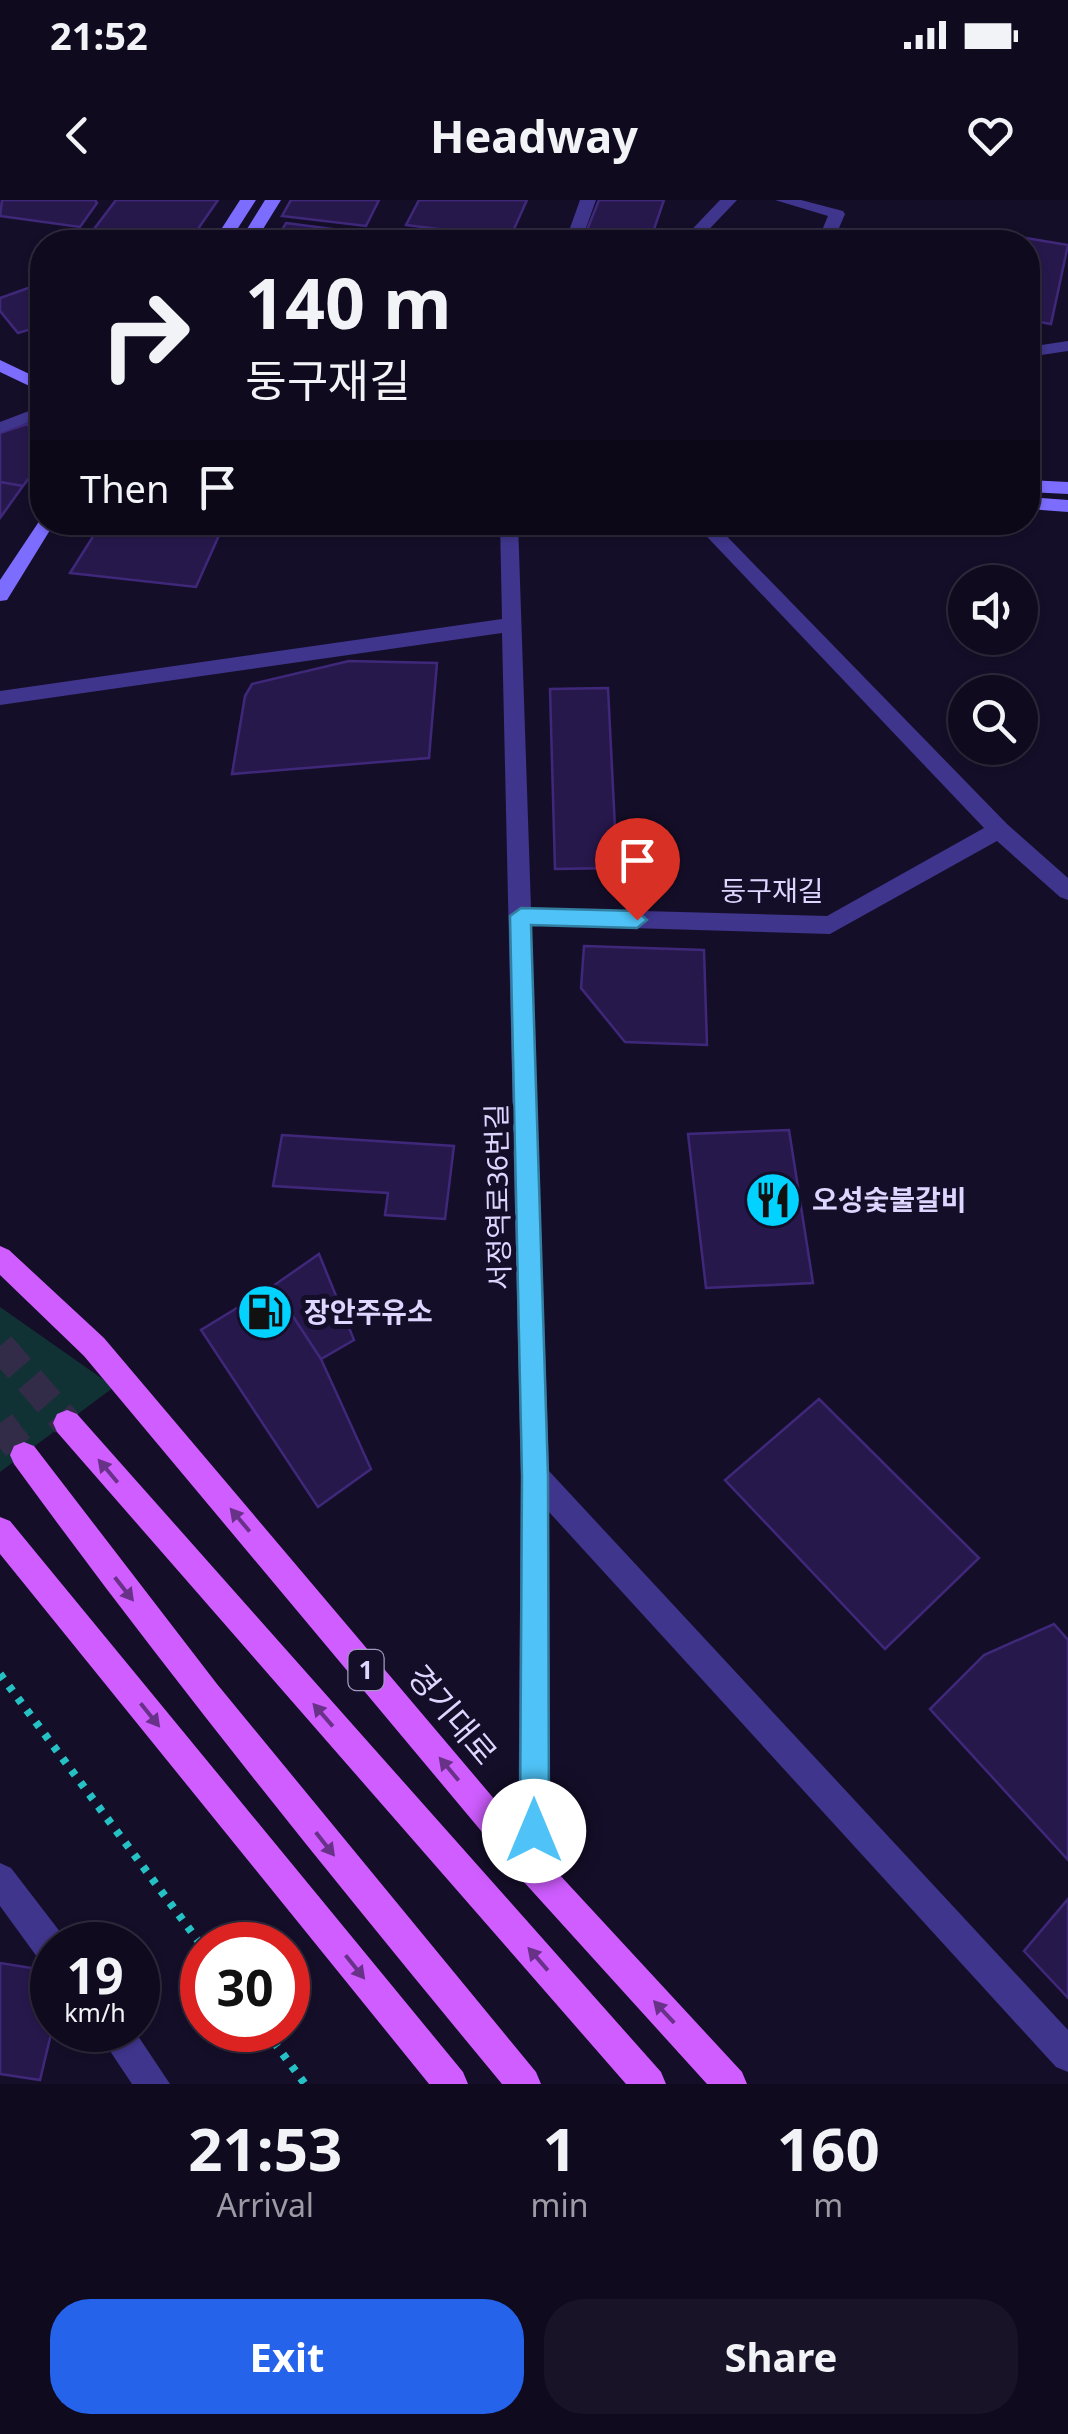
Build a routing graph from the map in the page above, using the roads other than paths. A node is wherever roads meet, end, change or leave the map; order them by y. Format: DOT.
graph roads {
  1 [pos="248,200"];
  2 [pos="272,200"];
  3 [pos="588,200"];
  4 [pos="728,200"];
  5 [pos="782,200"];
  6 [pos="229,230"];
  7 [pos="254,230"];
  8 [pos="577,230"];
  9 [pos="699,230"];
  10 [pos="830,230"];
  11 [pos="1068,346"];
  12 [pos="1040,350"];
  13 [pos="0,366"];
  14 [pos="30,380"];
  15 [pos="30,416"];
  16 [pos="0,428"];
  17 [pos="1040,487"];
  18 [pos="1068,488"];
  19 [pos="1040,504"];
  20 [pos="1068,506"];
  21 [pos="37,535"];
  22 [pos="509,535"];
  23 [pos="715,535"];
  24 [pos="3,583"];
  25 [pos="510,625"];
  26 [pos="0,698"];
  27 [pos="1000,830"];
  28 [pos="1068,891"];
  29 [pos="521,916"];
  30 [pos="0,1258"];
  31 [pos="67,1423"];
  32 [pos="24,1455"];
  33 [pos="535,1476"];
  34 [pos="0,1531"];
  35 [pos="534,1870"];
  36 [pos="0,1879"];
  37 [pos="32,1922"];
  38 [pos="130,2052"];
  39 [pos="1068,2056"];
  40 [pos="154,2084"];
  41 [pos="450,2084"];
  42 [pos="524,2084"];
  43 [pos="649,2084"];
  44 [pos="730,2084"];
  1 -- 6 [label="street"];
  2 -- 7 [label="street"];
  3 -- 8 [label="street"];
  4 -- 9 [label="street"];
  5 -- 10 [label="street"];
  11 -- 12 [label="street"];
  13 -- 14 [label="street"];
  15 -- 16 [label="street"];
  17 -- 18 [label="street"];
  19 -- 20 [label="street"];
  21 -- 24 [label="street"];
  22 -- 25 [label="street, 서정역로36번길"];
  23 -- 27 [label="street"];
  25 -- 26 [label="street"];
  25 -- 29 [label="street, 서정역로36번길"];
  27 -- 28 [label="street"];
  27 -- 29 [label="street, 둥구재길"];
  29 -- 33 [label="street, 서정역로36번길"];
  35 -- 30 [label="main road, 경기대로 / 1, one-way"];
  43 -- 31 [label="main road, 1, one-way"];
  32 -- 42 [label="main road, one-way"];
  33 -- 35 [label="street, 서정역로36번길"];
  33 -- 39 [label="street"];
  34 -- 41 [label="main road, one-way"];
  44 -- 35 [label="main road, 경기대로 / 1, one-way"];
  36 -- 37 [label="street"];
  38 -- 40 [label="street"];
}
